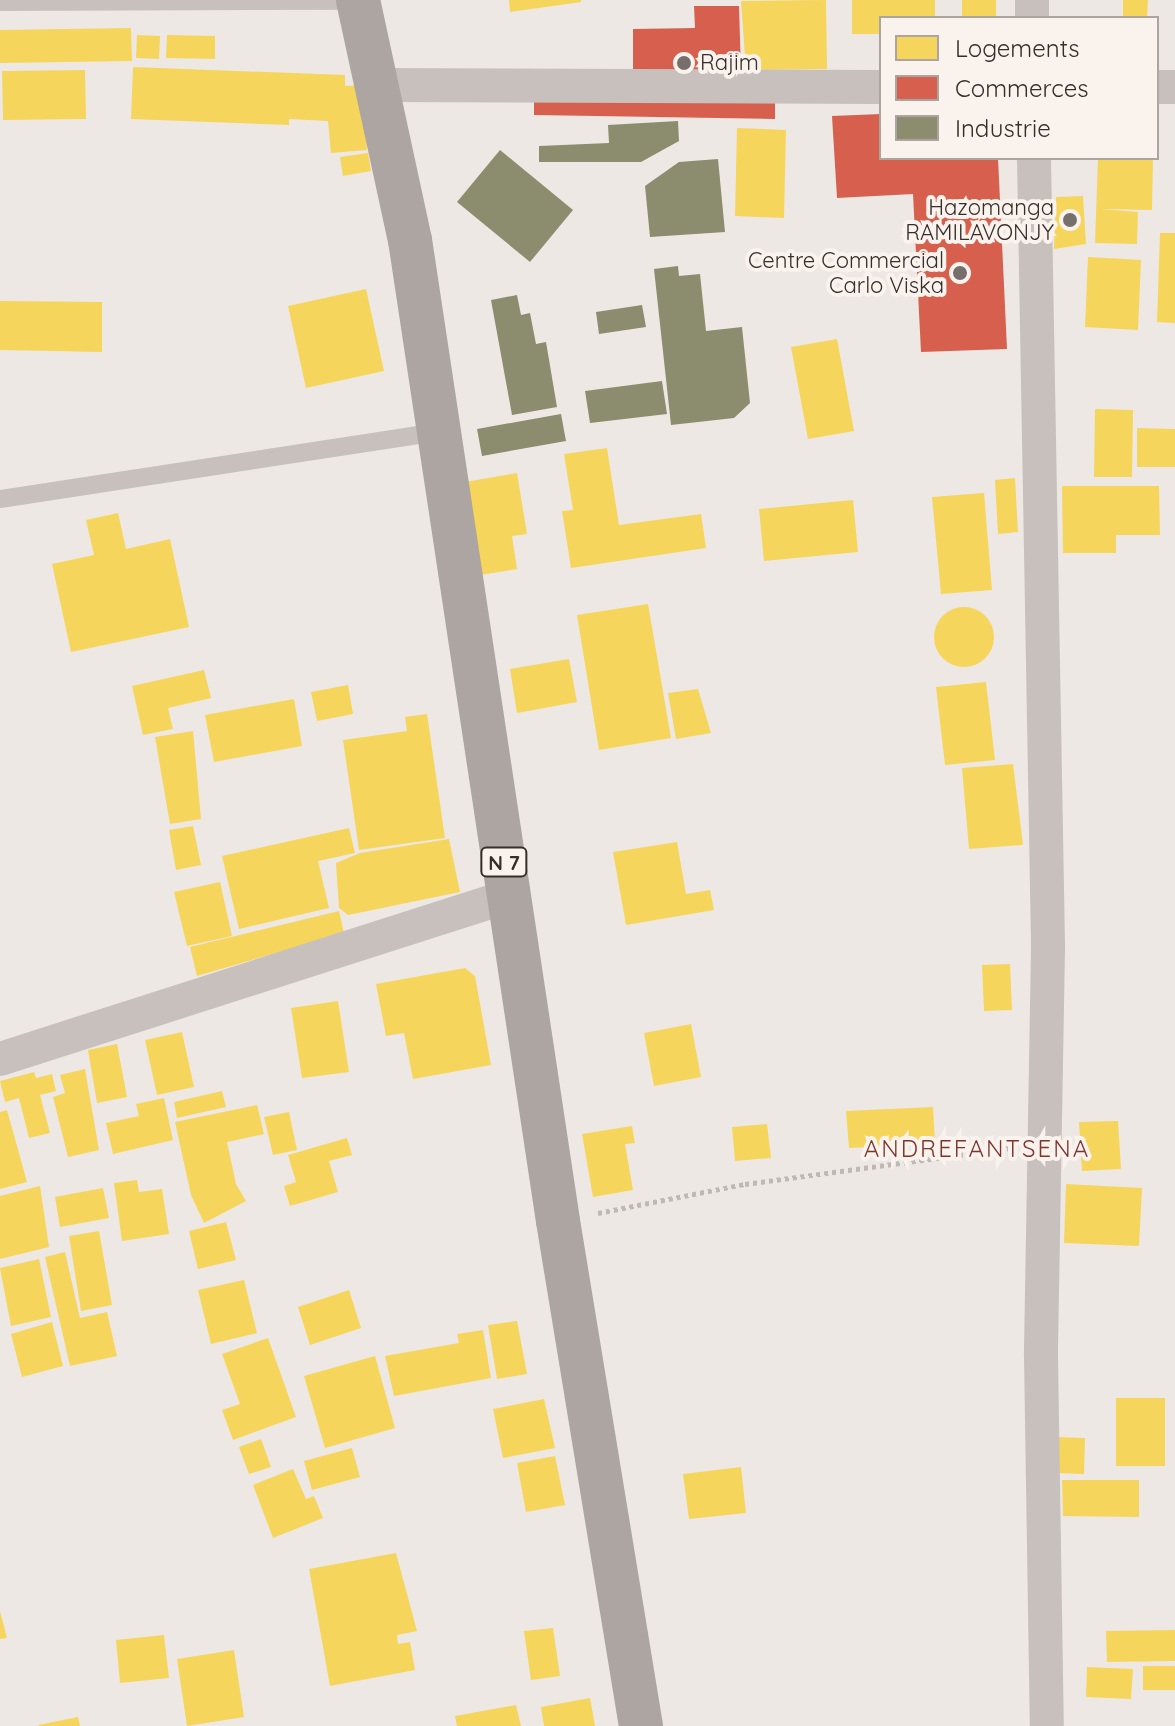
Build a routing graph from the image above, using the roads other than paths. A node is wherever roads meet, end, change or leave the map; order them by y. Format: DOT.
graph roads {
  1 [pos="358,0"];
  2 [pos="0,2"];
  3 [pos="378,85"];
  4 [pos="879,87"];
  5 [pos="1034,160"];
  6 [pos="438,432"];
  7 [pos="0,499"];
  8 [pos="509,896"];
  9 [pos="0,1059"];
  10 [pos="641,1726"];
  11 [pos="1047,1726"];
  1 -- 2 [label="lane"];
  1 -- 3 [label="main road, N 7"];
  3 -- 4 [label="street"];
  3 -- 6 [label="main road, N 7"];
  5 -- 11 [label="street"];
  6 -- 7 [label="lane"];
  6 -- 8 [label="main road, N 7"];
  8 -- 9 [label="street"];
  8 -- 10 [label="main road, N 7"];
}
